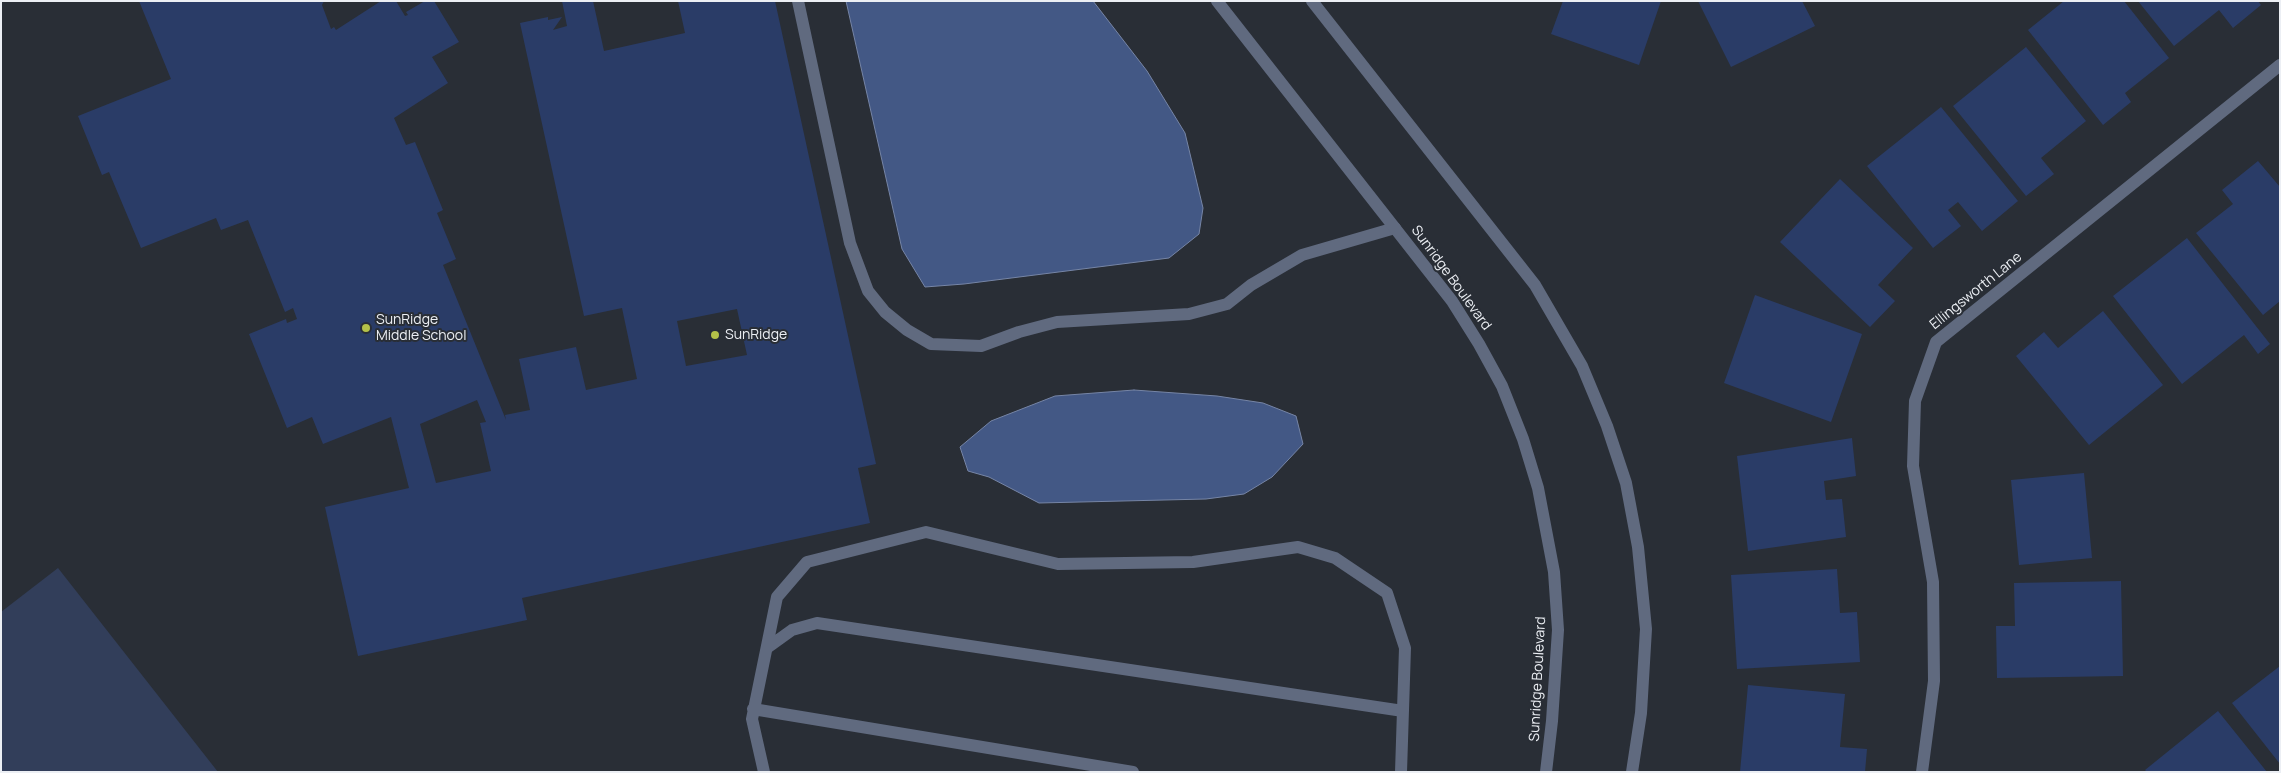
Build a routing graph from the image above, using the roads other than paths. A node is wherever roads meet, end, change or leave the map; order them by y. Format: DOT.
graph roads {
  1 [pos="798,1"];
  2 [pos="1216,1"];
  3 [pos="1312,1"];
  4 [pos="2280,65"];
  5 [pos="1395,228"];
  6 [pos="767,648"];
  7 [pos="754,709"];
  8 [pos="1403,711"];
  9 [pos="764,772"];
  10 [pos="1133,772"];
  11 [pos="1401,772"];
  12 [pos="1546,772"];
  13 [pos="1632,772"];
  14 [pos="1922,772"];
  1 -- 5 [label="street"];
  2 -- 5 [label="street, Sunridge Boulevard"];
  3 -- 13 [label="street"];
  4 -- 14 [label="street, Ellingsworth Lane"];
  5 -- 12 [label="street, Sunridge Boulevard"];
  6 -- 7 [label="street"];
  6 -- 8 [label="street"];
  6 -- 8 [label="street"];
  7 -- 9 [label="street"];
  7 -- 10 [label="street"];
  8 -- 11 [label="street"];
}
